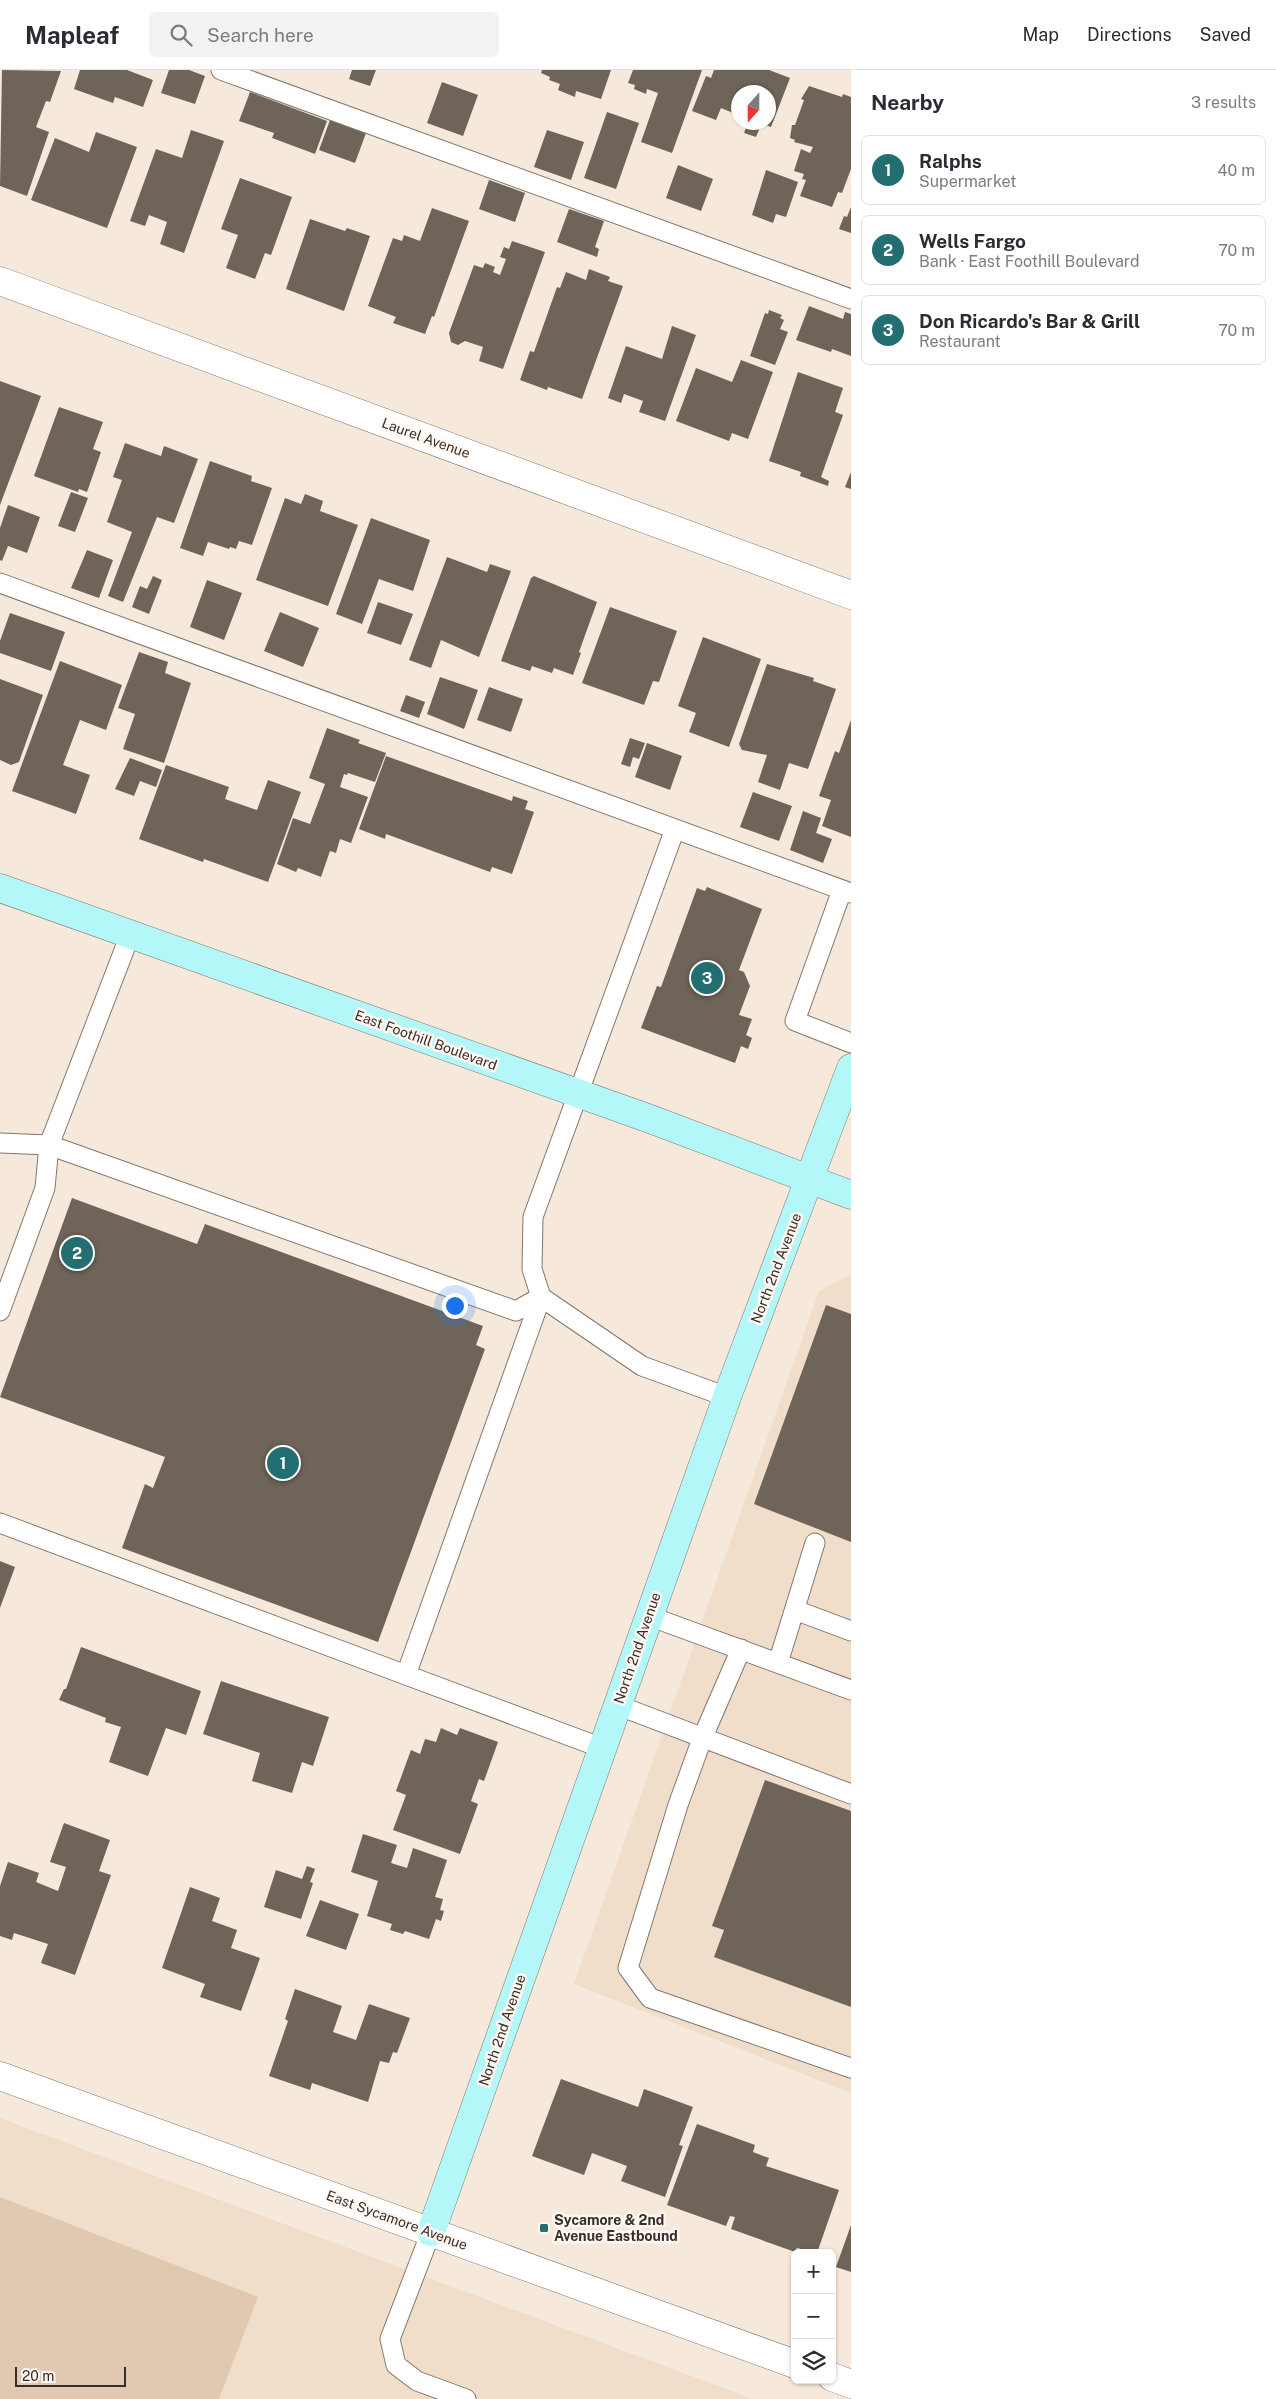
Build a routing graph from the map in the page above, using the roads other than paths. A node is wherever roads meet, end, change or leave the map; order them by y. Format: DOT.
graph roads {
  1 [pos="221,70"];
  2 [pos="0,281"];
  3 [pos="851,299"];
  4 [pos="0,583"];
  5 [pos="851,595"];
  6 [pos="675,829"];
  7 [pos="0,888"];
  8 [pos="846,891"];
  9 [pos="130,935"];
  10 [pos="851,1042"];
  11 [pos="851,1068"];
  12 [pos="578,1094"];
  13 [pos="0,1143"];
  14 [pos="49,1144"];
  15 [pos="810,1180"];
  16 [pos="851,1196"];
  17 [pos="541,1297"];
  18 [pos="0,1312"];
  19 [pos="726,1397"];
  20 [pos="0,1523"];
  21 [pos="815,1543"];
  22 [pos="795,1610"];
  23 [pos="649,1616"];
  24 [pos="851,1631"];
  25 [pos="741,1649"];
  26 [pos="778,1663"];
  27 [pos="406,1675"];
  28 [pos="851,1690"];
  29 [pos="617,1705"];
  30 [pos="702,1739"];
  31 [pos="602,1748"];
  32 [pos="851,1794"];
  33 [pos="851,2068"];
  34 [pos="0,2076"];
  35 [pos="431,2232"];
  36 [pos="791,2363"];
  37 [pos="836,2378"];
  38 [pos="851,2384"];
  39 [pos="466,2399"];
  1 -- 3 [label="lane"];
  2 -- 5 [label="street, Laurel Avenue"];
  4 -- 6 [label="lane"];
  6 -- 8 [label="lane"];
  6 -- 12 [label="lane"];
  7 -- 9 [label="street, East Foothill Boulevard"];
  8 -- 10 [label="lane"];
  9 -- 12 [label="street, East Foothill Boulevard"];
  9 -- 14 [label="lane"];
  11 -- 15 [label="street, North 2nd Avenue"];
  12 -- 15 [label="street, East Foothill Boulevard"];
  12 -- 17 [label="lane"];
  13 -- 14 [label="lane"];
  14 -- 17 [label="lane"];
  14 -- 18 [label="lane"];
  15 -- 16 [label="street, East Foothill Boulevard"];
  15 -- 19 [label="street, North 2nd Avenue"];
  17 -- 19 [label="lane"];
  17 -- 27 [label="lane"];
  19 -- 23 [label="street, North 2nd Avenue"];
  20 -- 27 [label="lane"];
  21 -- 22 [label="lane"];
  22 -- 24 [label="lane"];
  22 -- 26 [label="lane"];
  23 -- 25 [label="lane"];
  23 -- 29 [label="street, North 2nd Avenue"];
  25 -- 26 [label="lane"];
  25 -- 30 [label="lane"];
  26 -- 28 [label="lane"];
  27 -- 31 [label="lane"];
  29 -- 30 [label="lane"];
  29 -- 31 [label="street, North 2nd Avenue"];
  30 -- 32 [label="lane"];
  30 -- 33 [label="lane"];
  31 -- 35 [label="street, North 2nd Avenue"];
  34 -- 35 [label="street, East Sycamore Avenue"];
  35 -- 36 [label="street, East Sycamore Avenue"];
  35 -- 39 [label="lane"];
  37 -- 38 [label="street"];
}
